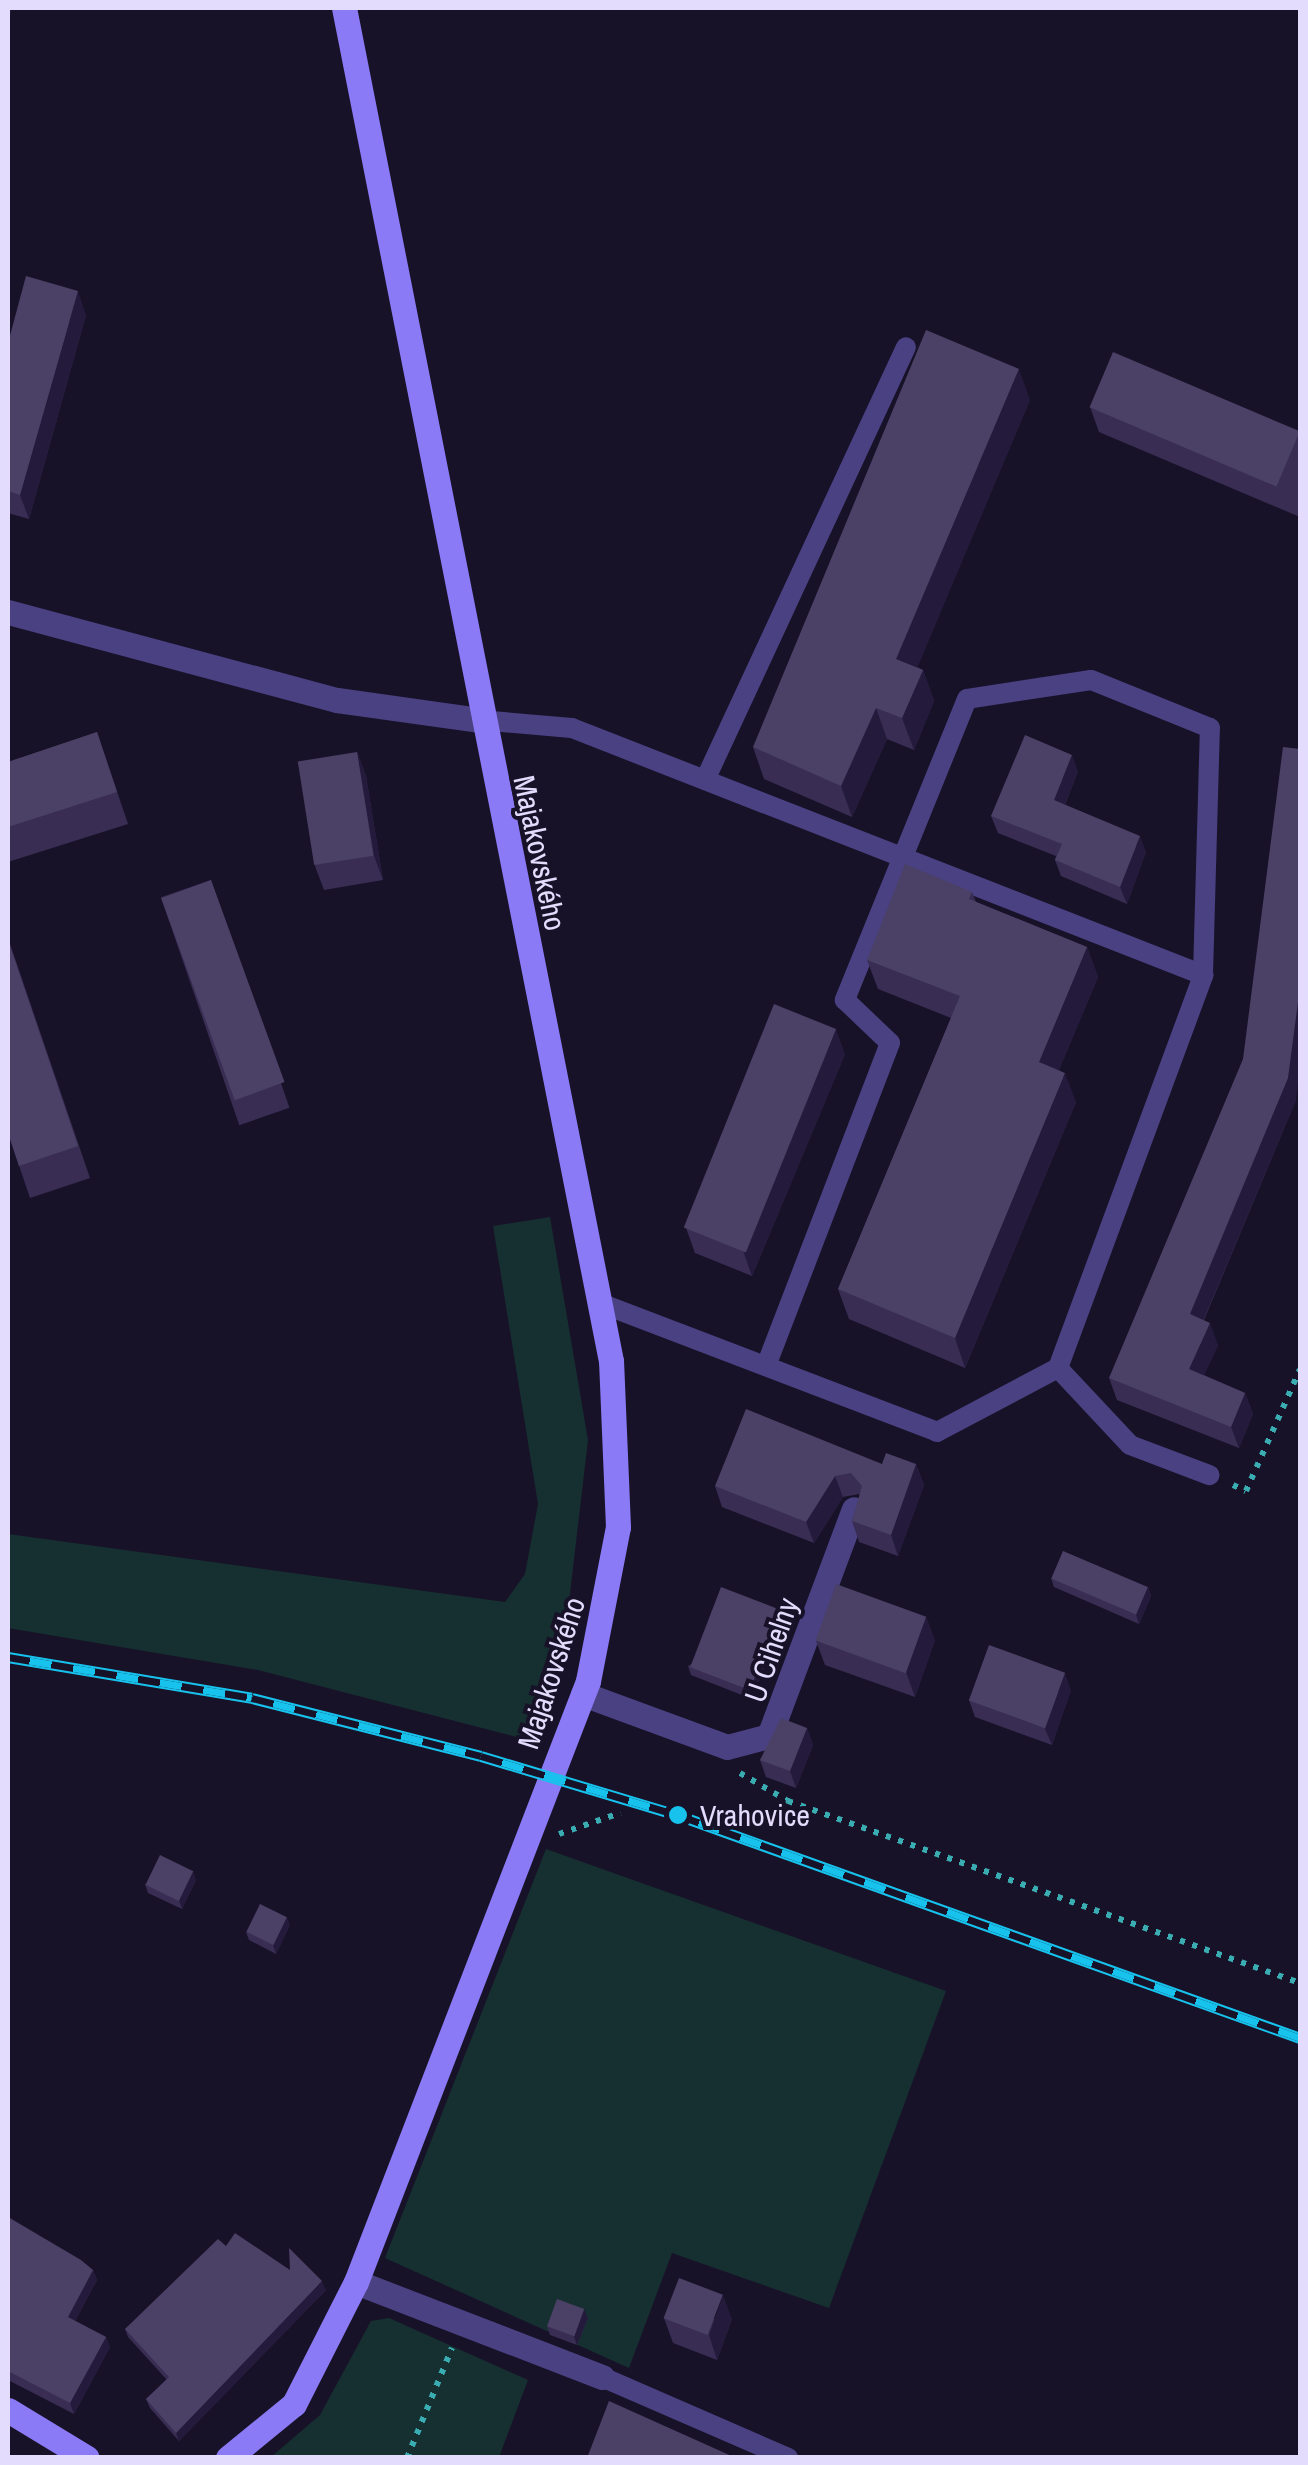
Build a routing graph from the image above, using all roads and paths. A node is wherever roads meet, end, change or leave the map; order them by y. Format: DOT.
graph roads {
  1 [pos="344,8"];
  2 [pos="906,347"];
  3 [pos="8,612"];
  4 [pos="479,720"];
  5 [pos="705,780"];
  6 [pos="898,856"];
  7 [pos="1203,975"];
  8 [pos="600,1303"];
  9 [pos="766,1366"];
  10 [pos="1058,1368"];
  11 [pos="1300,1369"];
  12 [pos="1209,1475"];
  13 [pos="854,1509"];
  14 [pos="583,1694"];
  15 [pos="727,1748"];
  16 [pos="620,1813"];
  17 [pos="525,1846"];
  18 [pos="1300,1982"];
  19 [pos="356,2282"];
  20 [pos="462,2323"];
  21 [pos="602,2377"];
  22 [pos="8,2410"];
  23 [pos="87,2458"];
  24 [pos="228,2458"];
  25 [pos="407,2458"];
  26 [pos="788,2458"];
  1 -- 4 [label="street, Majakovského"];
  2 -- 5 [label="lane"];
  3 -- 4 [label="street"];
  4 -- 5 [label="lane"];
  4 -- 8 [label="street, Majakovského"];
  5 -- 6 [label="lane"];
  6 -- 7 [label="lane"];
  6 -- 7 [label="lane"];
  6 -- 9 [label="lane"];
  7 -- 10 [label="lane"];
  8 -- 9 [label="lane"];
  8 -- 14 [label="street, Majakovského"];
  9 -- 10 [label="lane"];
  10 -- 12 [label="lane"];
  11 -- 12 [label="path"];
  13 -- 15 [label="street, U Cihelny"];
  14 -- 15 [label="street"];
  14 -- 17 [label="street, Majakovského"];
  15 -- 18 [label="path"];
  16 -- 17 [label="path"];
  17 -- 19 [label="street, Majakovského"];
  19 -- 20 [label="street"];
  19 -- 24 [label="street, Majakovského"];
  20 -- 21 [label="street"];
  20 -- 25 [label="path"];
  21 -- 26 [label="lane"];
  22 -- 23 [label="street"];
}
